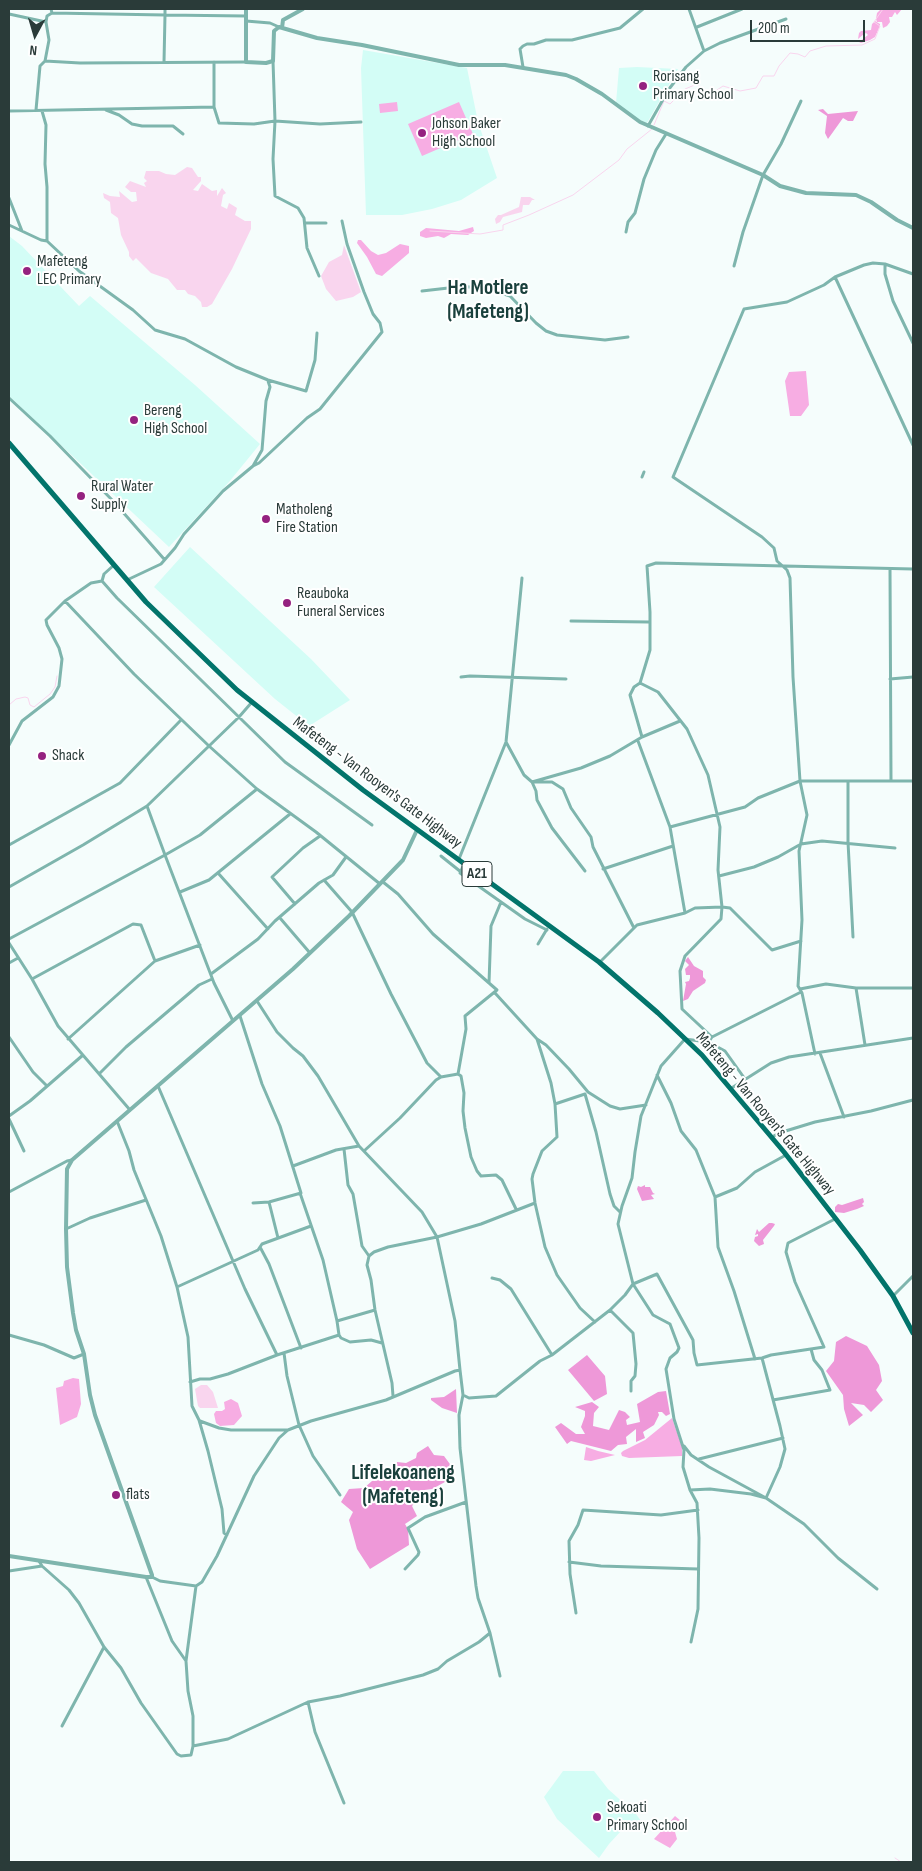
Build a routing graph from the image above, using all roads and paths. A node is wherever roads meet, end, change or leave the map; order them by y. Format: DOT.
graph roads {
  1 [pos="165,9"];
  2 [pos="246,9"];
  3 [pos="302,9"];
  4 [pos="643,9"];
  5 [pos="689,9"];
  6 [pos="742,9"];
  7 [pos="51,11"];
  8 [pos="9,14"];
  9 [pos="165,15"];
  10 [pos="246,16"];
  11 [pos="786,19"];
  12 [pos="46,22"];
  13 [pos="246,22"];
  14 [pos="697,27"];
  15 [pos="280,28"];
  16 [pos="704,51"];
  17 [pos="273,61"];
  18 [pos="45,62"];
  19 [pos="164,62"];
  20 [pos="214,62"];
  21 [pos="246,62"];
  22 [pos="523,67"];
  23 [pos="801,101"];
  24 [pos="214,107"];
  25 [pos="103,109"];
  26 [pos="36,110"];
  27 [pos="9,111"];
  28 [pos="42,112"];
  29 [pos="275,121"];
  30 [pos="361,122"];
  31 [pos="648,126"];
  32 [pos="183,134"];
  33 [pos="666,134"];
  34 [pos="764,175"];
  35 [pos="9,198"];
  36 [pos="342,221"];
  37 [pos="304,223"];
  38 [pos="326,223"];
  39 [pos="9,225"];
  40 [pos="913,228"];
  41 [pos="22,231"];
  42 [pos="626,232"];
  43 [pos="47,241"];
  44 [pos="885,264"];
  45 [pos="734,266"];
  46 [pos="913,274"];
  47 [pos="319,276"];
  48 [pos="835,277"];
  49 [pos="422,291"];
  50 [pos="317,333"];
  51 [pos="628,337"];
  52 [pos="913,343"];
  53 [pos="268,380"];
  54 [pos="9,398"];
  55 [pos="9,443"];
  56 [pos="913,445"];
  57 [pos="253,466"];
  58 [pos="164,559"];
  59 [pos="114,565"];
  60 [pos="782,566"];
  61 [pos="890,569"];
  62 [pos="913,570"];
  63 [pos="522,578"];
  64 [pos="127,580"];
  65 [pos="102,581"];
  66 [pos="64,601"];
  67 [pos="572,621"];
  68 [pos="649,622"];
  69 [pos="461,677"];
  70 [pos="511,677"];
  71 [pos="913,677"];
  72 [pos="566,679"];
  73 [pos="890,679"];
  74 [pos="640,683"];
  75 [pos="252,702"];
  76 [pos="239,717"];
  77 [pos="182,720"];
  78 [pos="680,721"];
  79 [pos="642,737"];
  80 [pos="638,741"];
  81 [pos="506,742"];
  82 [pos="9,745"];
  83 [pos="208,746"];
  84 [pos="800,781"];
  85 [pos="848,781"];
  86 [pos="891,781"];
  87 [pos="913,781"];
  88 [pos="532,782"];
  89 [pos="257,789"];
  90 [pos="147,806"];
  91 [pos="290,814"];
  92 [pos="718,815"];
  93 [pos="372,825"];
  94 [pos="670,827"];
  95 [pos="417,830"];
  96 [pos="320,836"];
  97 [pos="848,842"];
  98 [pos="801,844"];
  99 [pos="9,845"];
  100 [pos="673,846"];
  101 [pos="895,848"];
  102 [pos="165,855"];
  103 [pos="441,856"];
  104 [pos="346,857"];
  105 [pos="459,860"];
  106 [pos="464,864"];
  107 [pos="603,869"];
  108 [pos="585,871"];
  109 [pos="461,872"];
  110 [pos="218,874"];
  111 [pos="719,876"];
  112 [pos="324,880"];
  113 [pos="381,883"];
  114 [pos="9,887"];
  115 [pos="180,892"];
  116 [pos="501,902"];
  117 [pos="296,904"];
  118 [pos="722,907"];
  119 [pos="352,912"];
  120 [pos="685,913"];
  121 [pos="280,918"];
  122 [pos="548,928"];
  123 [pos="634,928"];
  124 [pos="268,929"];
  125 [pos="853,936"];
  126 [pos="9,941"];
  127 [pos="801,941"];
  128 [pos="538,944"];
  129 [pos="200,945"];
  130 [pos="310,953"];
  131 [pos="18,958"];
  132 [pos="155,961"];
  133 [pos="599,962"];
  134 [pos="9,963"];
  135 [pos="212,977"];
  136 [pos="32,979"];
  137 [pos="488,983"];
  138 [pos="856,988"];
  139 [pos="913,988"];
  140 [pos="800,991"];
  141 [pos="495,993"];
  142 [pos="257,1001"];
  143 [pos="240,1016"];
  144 [pos="233,1022"];
  145 [pos="9,1037"];
  146 [pos="712,1037"];
  147 [pos="913,1038"];
  148 [pos="68,1039"];
  149 [pos="537,1039"];
  150 [pos="685,1039"];
  151 [pos="708,1043"];
  152 [pos="864,1045"];
  153 [pos="820,1053"];
  154 [pos="815,1054"];
  155 [pos="83,1056"];
  156 [pos="99,1074"];
  157 [pos="458,1074"];
  158 [pos="657,1075"];
  159 [pos="441,1077"];
  160 [pos="745,1079"];
  161 [pos="158,1085"];
  162 [pos="47,1086"];
  163 [pos="730,1089"];
  164 [pos="587,1093"];
  165 [pos="913,1100"];
  166 [pos="555,1104"];
  167 [pos="646,1105"];
  168 [pos="130,1110"];
  169 [pos="9,1116"];
  170 [pos="844,1116"];
  171 [pos="9,1119"];
  172 [pos="116,1120"];
  173 [pos="771,1137"];
  174 [pos="359,1146"];
  175 [pos="344,1149"];
  176 [pos="24,1151"];
  177 [pos="364,1151"];
  178 [pos="786,1155"];
  179 [pos="72,1160"];
  180 [pos="293,1166"];
  181 [pos="9,1192"];
  182 [pos="300,1193"];
  183 [pos="715,1197"];
  184 [pos="146,1200"];
  185 [pos="269,1202"];
  186 [pos="253,1203"];
  187 [pos="535,1203"];
  188 [pos="516,1209"];
  189 [pos="621,1213"];
  190 [pos="835,1218"];
  191 [pos="310,1226"];
  192 [pos="66,1229"];
  193 [pos="437,1237"];
  194 [pos="278,1238"];
  195 [pos="260,1247"];
  196 [pos="369,1256"];
  197 [pos="233,1262"];
  198 [pos="913,1276"];
  199 [pos="492,1278"];
  200 [pos="633,1284"];
  201 [pos="176,1287"];
  202 [pos="893,1296"];
  203 [pos="375,1310"];
  204 [pos="610,1310"];
  205 [pos="337,1321"];
  206 [pos="595,1322"];
  207 [pos="913,1333"];
  208 [pos="9,1335"];
  209 [pos="339,1335"];
  210 [pos="382,1343"];
  211 [pos="301,1348"];
  212 [pos="811,1349"];
  213 [pos="284,1353"];
  214 [pos="84,1354"];
  215 [pos="277,1355"];
  216 [pos="552,1355"];
  217 [pos="762,1358"];
  218 [pos="755,1359"];
  219 [pos="460,1370"];
  220 [pos="190,1382"];
  221 [pos="631,1391"];
  222 [pos="394,1396"];
  223 [pos="462,1396"];
  224 [pos="773,1400"];
  225 [pos="200,1420"];
  226 [pos="299,1425"];
  227 [pos="288,1430"];
  228 [pos="783,1438"];
  229 [pos="683,1445"];
  230 [pos="698,1459"];
  231 [pos="690,1490"];
  232 [pos="340,1495"];
  233 [pos="766,1498"];
  234 [pos="466,1502"];
  235 [pos="698,1510"];
  236 [pos="227,1535"];
  237 [pos="9,1556"];
  238 [pos="39,1561"];
  239 [pos="570,1562"];
  240 [pos="42,1566"];
  241 [pos="698,1569"];
  242 [pos="405,1570"];
  243 [pos="9,1571"];
  244 [pos="146,1577"];
  245 [pos="152,1577"];
  246 [pos="196,1586"];
  247 [pos="877,1589"];
  248 [pos="576,1613"];
  249 [pos="490,1633"];
  250 [pos="691,1642"];
  251 [pos="104,1646"];
  252 [pos="186,1661"];
  253 [pos="500,1676"];
  254 [pos="308,1702"];
  255 [pos="62,1726"];
  256 [pos="193,1746"];
  257 [pos="344,1803"];
  1 -- 9 [label="street"];
  2 -- 10 [label="street"];
  3 -- 15 [label="street"];
  4 -- 22 [label="street"];
  5 -- 14 [label="street"];
  6 -- 14 [label="street"];
  7 -- 9 [label="street"];
  7 -- 12 [label="street"];
  8 -- 12 [label="street"];
  9 -- 10 [label="street"];
  9 -- 19 [label="street"];
  10 -- 13 [label="street"];
  11 -- 16 [label="street"];
  12 -- 18 [label="street"];
  13 -- 15 [label="street"];
  13 -- 21 [label="street"];
  14 -- 16 [label="street"];
  15 -- 17 [label="street"];
  15 -- 22 [label="street"];
  16 -- 31 [label="street"];
  17 -- 21 [label="street"];
  17 -- 29 [label="street"];
  18 -- 19 [label="street"];
  18 -- 26 [label="street"];
  19 -- 20 [label="street"];
  20 -- 21 [label="street"];
  20 -- 24 [label="street"];
  22 -- 31 [label="street"];
  23 -- 34 [label="street"];
  24 -- 25 [label="street"];
  24 -- 29 [label="street"];
  25 -- 28 [label="street"];
  25 -- 32 [label="street"];
  26 -- 27 [label="street"];
  26 -- 28 [label="street"];
  28 -- 43 [label="street"];
  29 -- 30 [label="street"];
  29 -- 37 [label="street"];
  31 -- 33 [label="street"];
  33 -- 34 [label="street"];
  33 -- 42 [label="street"];
  34 -- 40 [label="street"];
  34 -- 45 [label="street"];
  35 -- 41 [label="street"];
  36 -- 57 [label="street"];
  37 -- 38 [label="street"];
  37 -- 47 [label="street"];
  39 -- 41 [label="street"];
  41 -- 43 [label="street"];
  43 -- 53 [label="street"];
  44 -- 46 [label="street"];
  44 -- 48 [label="street"];
  44 -- 52 [label="street"];
  48 -- 56 [label="street"];
  48 -- 60 [label="street"];
  49 -- 51 [label="street"];
  50 -- 53 [label="street"];
  53 -- 57 [label="street"];
  54 -- 58 [label="street"];
  55 -- 59 [label="main road, Mafeteng - Van Rooyen's Gate Highway / A21"];
  57 -- 58 [label="street"];
  58 -- 64 [label="street"];
  59 -- 64 [label="main road, Mafeteng - Van Rooyen's Gate Highway / A21"];
  59 -- 65 [label="street"];
  60 -- 61 [label="street"];
  60 -- 68 [label="street"];
  60 -- 84 [label="street"];
  61 -- 62 [label="street"];
  61 -- 73 [label="street"];
  63 -- 70 [label="street"];
  64 -- 75 [label="main road, Mafeteng - Van Rooyen's Gate Highway / A21"];
  65 -- 66 [label="street"];
  65 -- 76 [label="street"];
  66 -- 77 [label="street"];
  66 -- 82 [label="street"];
  67 -- 68 [label="street"];
  68 -- 74 [label="street"];
  69 -- 70 [label="street"];
  70 -- 72 [label="street"];
  70 -- 81 [label="street"];
  71 -- 73 [label="street"];
  73 -- 86 [label="street"];
  74 -- 78 [label="street"];
  74 -- 79 [label="street"];
  75 -- 76 [label="street"];
  75 -- 95 [label="main road, Mafeteng - Van Rooyen's Gate Highway / A21"];
  76 -- 83 [label="street"];
  76 -- 93 [label="street"];
  77 -- 83 [label="street"];
  77 -- 99 [label="street"];
  78 -- 79 [label="street"];
  78 -- 92 [label="street"];
  79 -- 80 [label="street"];
  80 -- 88 [label="street"];
  80 -- 94 [label="street"];
  81 -- 88 [label="street"];
  81 -- 105 [label="street"];
  83 -- 89 [label="street"];
  83 -- 90 [label="street"];
  84 -- 85 [label="street"];
  84 -- 92 [label="street"];
  84 -- 98 [label="street"];
  85 -- 86 [label="street"];
  85 -- 97 [label="street"];
  86 -- 87 [label="street"];
  88 -- 107 [label="street"];
  88 -- 108 [label="street"];
  89 -- 91 [label="street"];
  89 -- 102 [label="street"];
  90 -- 102 [label="street"];
  90 -- 114 [label="street"];
  91 -- 96 [label="street"];
  91 -- 110 [label="street"];
  92 -- 94 [label="street"];
  92 -- 111 [label="street"];
  94 -- 100 [label="street"];
  95 -- 105 [label="main road, Mafeteng - Van Rooyen's Gate Highway / A21"];
  95 -- 113 [label="street"];
  96 -- 104 [label="street"];
  96 -- 117 [label="street"];
  97 -- 98 [label="street"];
  97 -- 101 [label="street"];
  97 -- 125 [label="street"];
  98 -- 111 [label="street"];
  98 -- 127 [label="street"];
  100 -- 107 [label="street"];
  100 -- 120 [label="street"];
  102 -- 115 [label="street"];
  102 -- 126 [label="street"];
  103 -- 109 [label="street"];
  104 -- 112 [label="street"];
  104 -- 113 [label="street"];
  105 -- 106 [label="main road, Mafeteng - Van Rooyen's Gate Highway / A21"];
  106 -- 109 [label="street"];
  106 -- 122 [label="main road, Mafeteng - Van Rooyen's Gate Highway / A21"];
  107 -- 123 [label="street"];
  109 -- 116 [label="street"];
  110 -- 115 [label="street"];
  110 -- 124 [label="street"];
  111 -- 118 [label="street"];
  112 -- 117 [label="street"];
  112 -- 119 [label="street"];
  113 -- 119 [label="street"];
  113 -- 137 [label="street"];
  115 -- 129 [label="street"];
  116 -- 122 [label="street"];
  116 -- 137 [label="street"];
  117 -- 121 [label="street"];
  118 -- 120 [label="street"];
  118 -- 127 [label="street"];
  118 -- 146 [label="street"];
  119 -- 130 [label="street"];
  119 -- 159 [label="street"];
  120 -- 123 [label="street"];
  121 -- 124 [label="street"];
  121 -- 130 [label="street"];
  122 -- 128 [label="street"];
  122 -- 133 [label="main road, Mafeteng - Van Rooyen's Gate Highway / A21"];
  123 -- 133 [label="street"];
  124 -- 135 [label="street"];
  126 -- 131 [label="street"];
  127 -- 140 [label="street"];
  129 -- 132 [label="street"];
  129 -- 135 [label="street"];
  130 -- 142 [label="street"];
  131 -- 134 [label="street"];
  131 -- 136 [label="street"];
  132 -- 136 [label="street"];
  132 -- 148 [label="street"];
  133 -- 150 [label="main road, Mafeteng - Van Rooyen's Gate Highway / A21"];
  135 -- 144 [label="street"];
  135 -- 156 [label="street"];
  136 -- 148 [label="street"];
  137 -- 141 [label="street"];
  138 -- 139 [label="street"];
  138 -- 140 [label="street"];
  138 -- 152 [label="street"];
  140 -- 146 [label="street"];
  140 -- 154 [label="street"];
  141 -- 149 [label="street"];
  141 -- 157 [label="street"];
  142 -- 143 [label="street"];
  142 -- 174 [label="street"];
  143 -- 144 [label="street"];
  143 -- 180 [label="street"];
  144 -- 161 [label="street"];
  145 -- 162 [label="street"];
  146 -- 151 [label="street"];
  147 -- 152 [label="street"];
  148 -- 155 [label="street"];
  149 -- 164 [label="street"];
  149 -- 166 [label="street"];
  150 -- 151 [label="street"];
  150 -- 158 [label="street"];
  150 -- 163 [label="main road, Mafeteng - Van Rooyen's Gate Highway / A21"];
  151 -- 160 [label="street"];
  152 -- 153 [label="street"];
  153 -- 154 [label="street"];
  153 -- 170 [label="street"];
  154 -- 160 [label="street"];
  155 -- 156 [label="street"];
  155 -- 162 [label="street"];
  156 -- 168 [label="street"];
  157 -- 159 [label="street"];
  157 -- 188 [label="street"];
  158 -- 167 [label="street"];
  158 -- 183 [label="street"];
  159 -- 177 [label="street"];
  160 -- 163 [label="street"];
  161 -- 168 [label="street"];
  161 -- 197 [label="street"];
  162 -- 169 [label="street"];
  163 -- 173 [label="main road, Mafeteng - Van Rooyen's Gate Highway / A21"];
  164 -- 166 [label="street"];
  164 -- 167 [label="street"];
  164 -- 189 [label="street"];
  165 -- 170 [label="street"];
  166 -- 187 [label="street"];
  167 -- 189 [label="street"];
  168 -- 172 [label="street"];
  170 -- 173 [label="street"];
  171 -- 176 [label="street"];
  172 -- 179 [label="street"];
  172 -- 184 [label="street"];
  173 -- 178 [label="main road, Mafeteng - Van Rooyen's Gate Highway / A21"];
  174 -- 175 [label="street"];
  174 -- 177 [label="street"];
  175 -- 180 [label="street"];
  175 -- 196 [label="street"];
  177 -- 193 [label="street"];
  178 -- 183 [label="street"];
  178 -- 190 [label="main road, Mafeteng - Van Rooyen's Gate Highway / A21"];
  179 -- 181 [label="street"];
  179 -- 192 [label="street"];
  180 -- 182 [label="street"];
  182 -- 185 [label="street"];
  182 -- 191 [label="street"];
  183 -- 218 [label="street"];
  184 -- 192 [label="street"];
  184 -- 201 [label="street"];
  185 -- 186 [label="street"];
  185 -- 194 [label="street"];
  187 -- 188 [label="street"];
  187 -- 206 [label="street"];
  188 -- 193 [label="street"];
  189 -- 200 [label="street"];
  190 -- 202 [label="main road, Mafeteng - Van Rooyen's Gate Highway / A21"];
  190 -- 212 [label="street"];
  191 -- 194 [label="street"];
  191 -- 205 [label="street"];
  192 -- 214 [label="street"];
  193 -- 196 [label="street"];
  193 -- 219 [label="street"];
  194 -- 195 [label="street"];
  195 -- 197 [label="street"];
  195 -- 211 [label="street"];
  196 -- 203 [label="street"];
  197 -- 201 [label="street"];
  197 -- 215 [label="street"];
  198 -- 202 [label="street"];
  199 -- 216 [label="street"];
  200 -- 204 [label="street"];
  200 -- 218 [label="street"];
  200 -- 229 [label="street"];
  201 -- 220 [label="street"];
  202 -- 207 [label="main road, Mafeteng - Van Rooyen's Gate Highway / A21"];
  203 -- 205 [label="street"];
  203 -- 210 [label="street"];
  204 -- 206 [label="street"];
  204 -- 221 [label="street"];
  205 -- 209 [label="street"];
  206 -- 216 [label="street"];
  208 -- 214 [label="street"];
  209 -- 210 [label="street"];
  209 -- 211 [label="street"];
  210 -- 222 [label="street"];
  211 -- 213 [label="street"];
  212 -- 217 [label="street"];
  212 -- 224 [label="street"];
  213 -- 215 [label="street"];
  213 -- 226 [label="street"];
  214 -- 245 [label="street"];
  215 -- 220 [label="street"];
  216 -- 223 [label="street"];
  217 -- 218 [label="street"];
  217 -- 224 [label="street"];
  219 -- 222 [label="street"];
  219 -- 223 [label="street"];
  220 -- 225 [label="street"];
  222 -- 226 [label="street"];
  223 -- 234 [label="street"];
  224 -- 228 [label="street"];
  225 -- 227 [label="street"];
  225 -- 236 [label="street"];
  226 -- 227 [label="street"];
  226 -- 232 [label="street"];
  227 -- 236 [label="street"];
  228 -- 230 [label="street"];
  228 -- 233 [label="street"];
  229 -- 230 [label="street"];
  229 -- 231 [label="street"];
  230 -- 233 [label="street"];
  231 -- 233 [label="street"];
  231 -- 235 [label="street"];
  233 -- 247 [label="street"];
  234 -- 242 [label="street"];
  234 -- 249 [label="street"];
  235 -- 239 [label="street"];
  235 -- 241 [label="street"];
  236 -- 246 [label="street"];
  237 -- 238 [label="street"];
  238 -- 240 [label="street"];
  238 -- 244 [label="street"];
  239 -- 241 [label="street"];
  239 -- 248 [label="street"];
  240 -- 243 [label="street"];
  240 -- 251 [label="street"];
  241 -- 250 [label="street"];
  244 -- 245 [label="street"];
  244 -- 252 [label="street"];
  245 -- 246 [label="street"];
  246 -- 252 [label="street"];
  249 -- 253 [label="street"];
  249 -- 254 [label="street"];
  251 -- 255 [label="street"];
  251 -- 256 [label="street"];
  252 -- 256 [label="street"];
  254 -- 256 [label="street"];
  254 -- 257 [label="street"];
}
